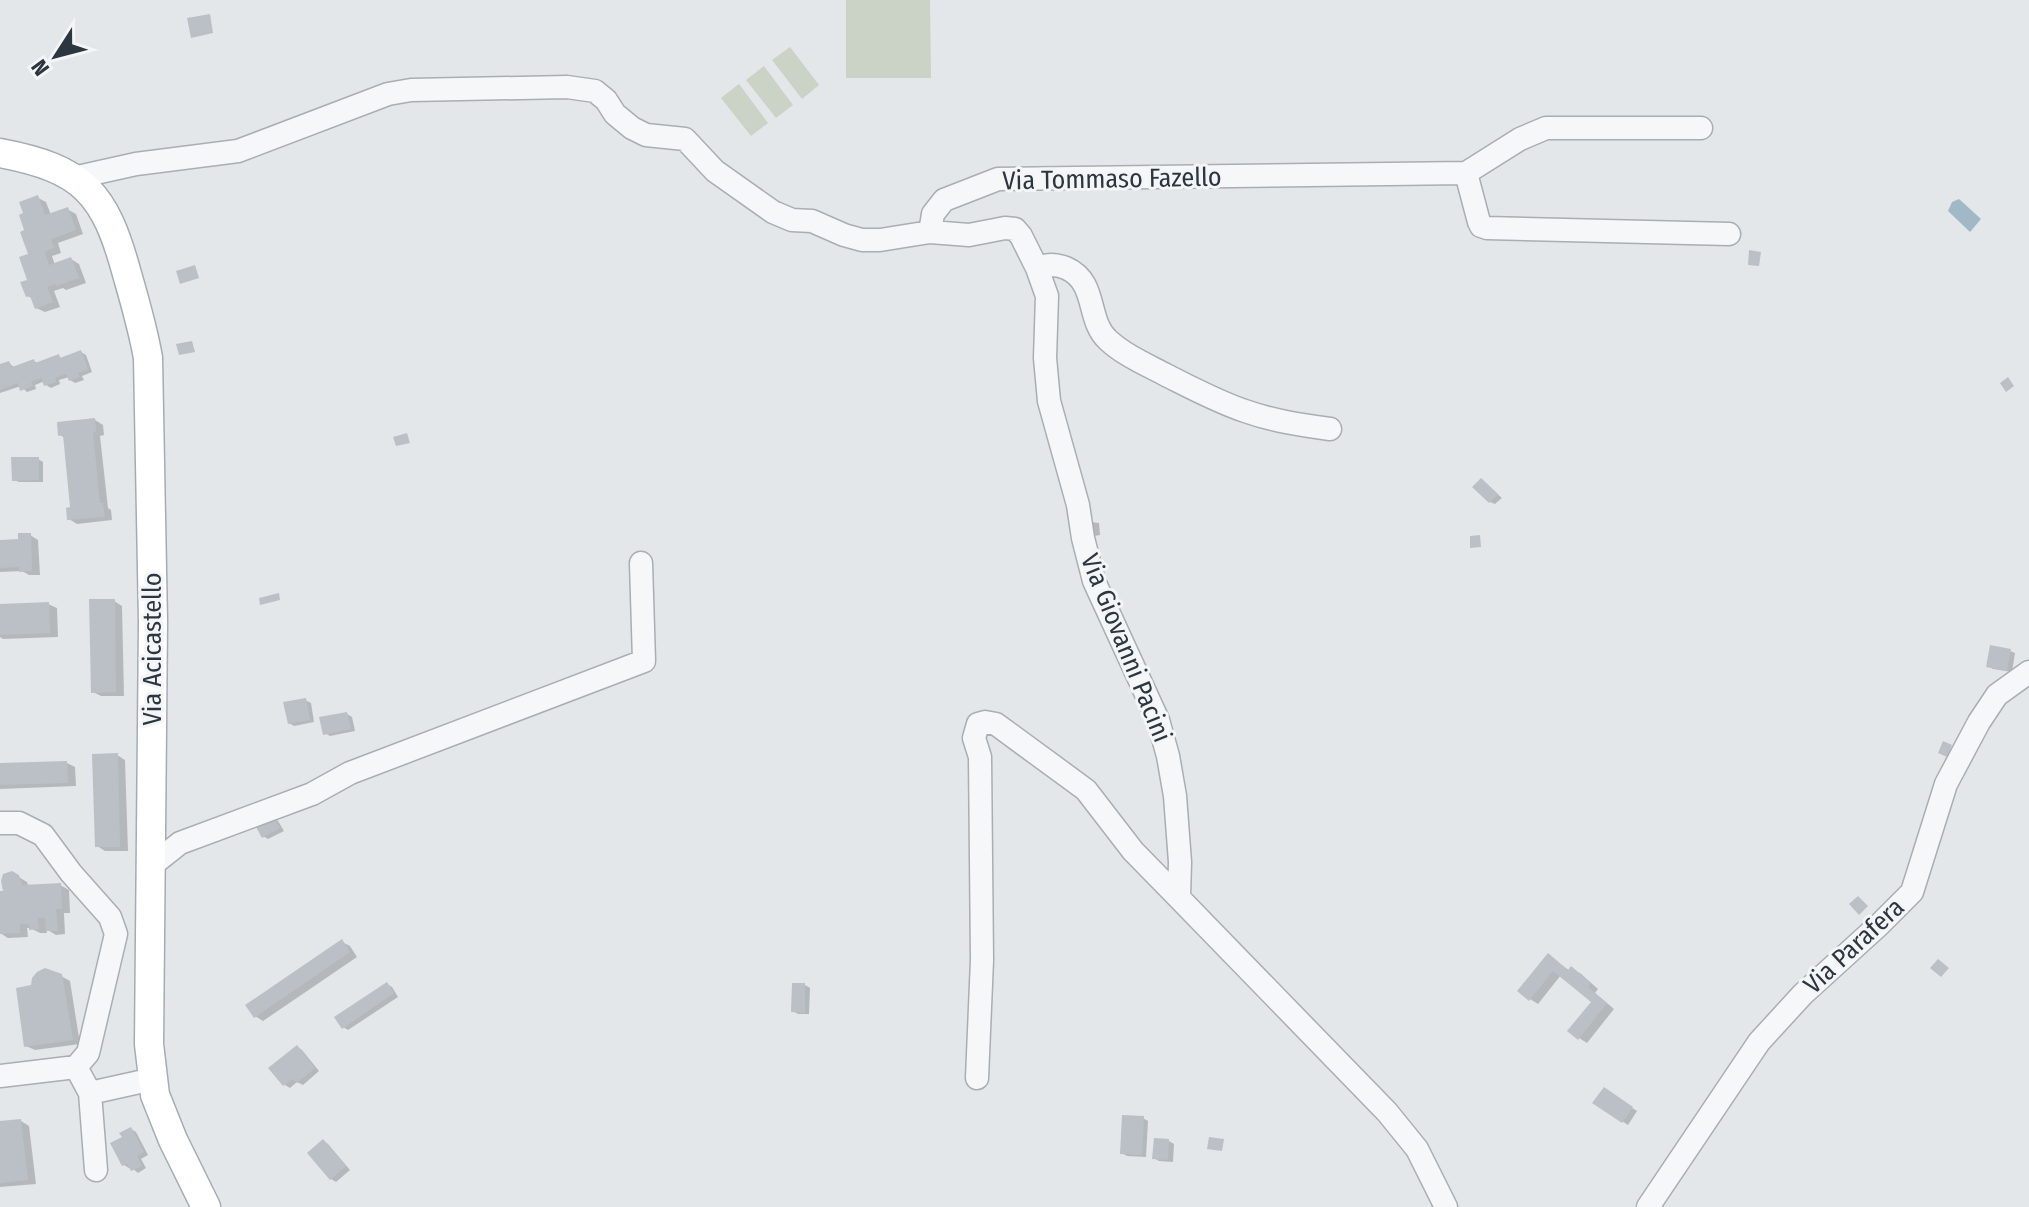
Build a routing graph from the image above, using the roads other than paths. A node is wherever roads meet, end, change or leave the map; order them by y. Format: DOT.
graph roads {
  1 [pos="1701,128"];
  2 [pos="0,153"];
  3 [pos="1466,173"];
  4 [pos="73,178"];
  5 [pos="930,232"];
  6 [pos="1729,234"];
  7 [pos="1037,268"];
  8 [pos="1330,429"];
  9 [pos="641,563"];
  10 [pos="2029,672"];
  11 [pos="0,823"];
  12 [pos="151,866"];
  13 [pos="1179,898"];
  14 [pos="76,1067"];
  15 [pos="0,1076"];
  16 [pos="977,1078"];
  17 [pos="153,1079"];
  18 [pos="90,1093"];
  19 [pos="96,1170"];
  20 [pos="206,1207"];
  21 [pos="1446,1207"];
  22 [pos="1648,1207"];
  1 -- 3 [label="street"];
  2 -- 4 [label="main road, Via Acicastello"];
  3 -- 5 [label="street, Via Tommaso Fazello"];
  3 -- 6 [label="street"];
  4 -- 5 [label="street"];
  4 -- 12 [label="main road, Via Acicastello"];
  5 -- 7 [label="street, Via Giovanni Pacini"];
  7 -- 8 [label="street"];
  7 -- 13 [label="street, Via Giovanni Pacini"];
  9 -- 12 [label="street"];
  10 -- 22 [label="street, Via Parafera"];
  11 -- 14 [label="street"];
  12 -- 17 [label="main road, Via Acicastello"];
  13 -- 16 [label="street"];
  13 -- 21 [label="street"];
  14 -- 15 [label="street"];
  14 -- 18 [label="street"];
  17 -- 18 [label="street"];
  17 -- 20 [label="main road, Via Acicastello"];
  18 -- 19 [label="street"];
}
